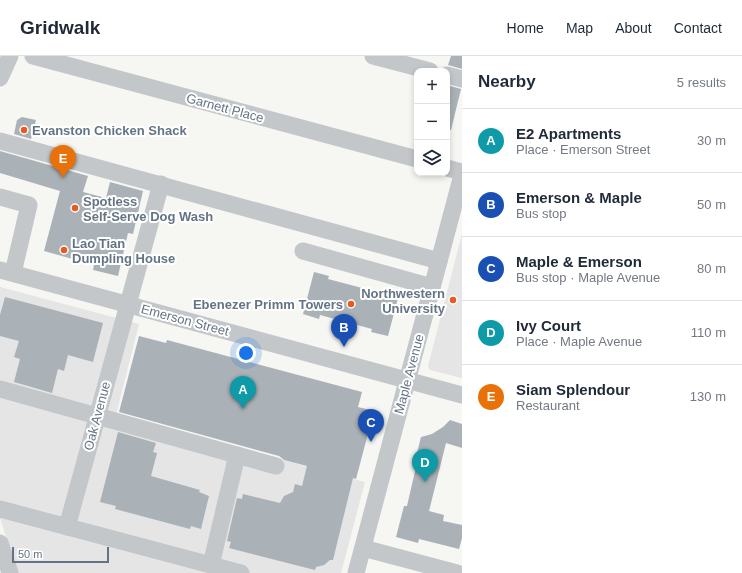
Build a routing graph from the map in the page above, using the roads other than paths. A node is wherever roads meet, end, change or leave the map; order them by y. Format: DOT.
graph roads {
  1 [pos="10,56"];
  2 [pos="33,56"];
  3 [pos="373,56"];
  4 [pos="419,68"];
  5 [pos="450,76"];
  6 [pos="0,78"];
  7 [pos="462,79"];
  8 [pos="0,141"];
  9 [pos="414,159"];
  10 [pos="450,169"];
  11 [pos="462,173"];
  12 [pos="161,184"];
  13 [pos="0,197"];
  14 [pos="303,251"];
  15 [pos="439,261"];
  16 [pos="7,271"];
  17 [pos="432,286"];
  18 [pos="127,304"];
  19 [pos="407,380"];
  20 [pos="0,389"];
  21 [pos="462,395"];
  22 [pos="97,416"];
  23 [pos="237,455"];
  24 [pos="276,466"];
  25 [pos="0,509"];
  26 [pos="67,527"];
  27 [pos="0,543"];
  28 [pos="363,548"];
  29 [pos="211,565"];
  30 [pos="10,573"];
  31 [pos="241,573"];
  32 [pos="356,573"];
  33 [pos="457,573"];
  1 -- 6 [label="street"];
  2 -- 9 [label="street, Garnett Place"];
  3 -- 4 [label="street"];
  5 -- 7 [label="street"];
  8 -- 12 [label="street"];
  10 -- 11 [label="street"];
  11 -- 15 [label="street, Maple Avenue"];
  12 -- 15 [label="street"];
  12 -- 18 [label="street, Oak Avenue"];
  13 -- 16 [label="street"];
  14 -- 17 [label="street"];
  15 -- 17 [label="street, Maple Avenue"];
  16 -- 18 [label="street, Emerson Street"];
  17 -- 19 [label="street, Maple Avenue"];
  18 -- 19 [label="street, Emerson Street"];
  18 -- 22 [label="street, Oak Avenue"];
  19 -- 21 [label="street, Emerson Street"];
  19 -- 28 [label="street, Maple Avenue"];
  20 -- 22 [label="street"];
  22 -- 23 [label="street"];
  22 -- 26 [label="street, Oak Avenue"];
  23 -- 24 [label="street"];
  23 -- 29 [label="street"];
  25 -- 26 [label="street"];
  26 -- 29 [label="street"];
  27 -- 30 [label="street"];
  28 -- 32 [label="street, Maple Avenue"];
  28 -- 33 [label="street"];
  29 -- 31 [label="street"];
}
